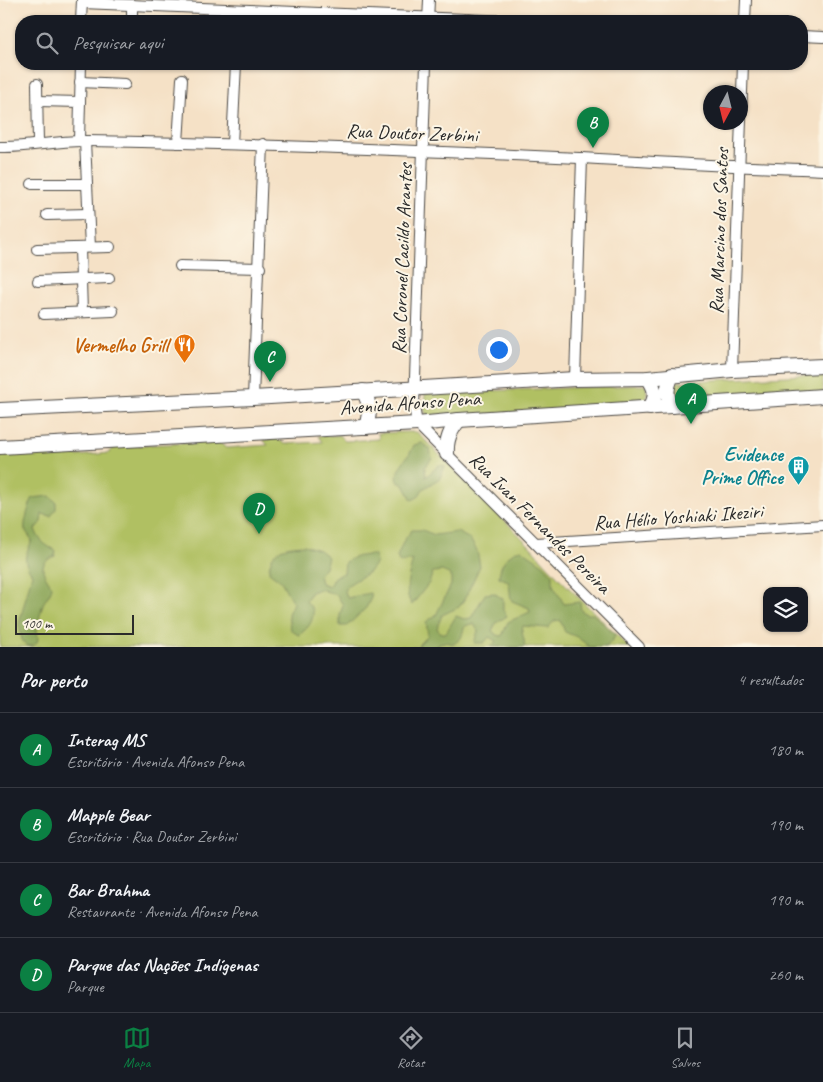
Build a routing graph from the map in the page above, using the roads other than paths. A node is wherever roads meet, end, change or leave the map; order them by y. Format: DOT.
graph roads {
  1 [pos="429,0"];
  2 [pos="746,0"];
  3 [pos="82,1"];
  4 [pos="132,5"];
  5 [pos="81,15"];
  6 [pos="132,15"];
  7 [pos="343,15"];
  8 [pos="428,15"];
  9 [pos="745,15"];
  10 [pos="808,36"];
  11 [pos="823,37"];
  12 [pos="80,70"];
  13 [pos="236,70"];
  14 [pos="426,70"];
  15 [pos="743,70"];
  16 [pos="182,79"];
  17 [pos="80,82"];
  18 [pos="37,84"];
  19 [pos="126,84"];
  20 [pos="38,101"];
  21 [pos="80,102"];
  22 [pos="82,140"];
  23 [pos="178,143"];
  24 [pos="38,144"];
  25 [pos="232,144"];
  26 [pos="263,144"];
  27 [pos="0,147"];
  28 [pos="423,151"];
  29 [pos="582,158"];
  30 [pos="740,167"];
  31 [pos="823,170"];
  32 [pos="32,184"];
  33 [pos="87,184"];
  34 [pos="88,214"];
  35 [pos="47,215"];
  36 [pos="85,247"];
  37 [pos="110,247"];
  38 [pos="37,249"];
  39 [pos="180,266"];
  40 [pos="260,268"];
  41 [pos="109,278"];
  42 [pos="81,280"];
  43 [pos="38,282"];
  44 [pos="113,311"];
  45 [pos="82,312"];
  46 [pos="44,314"];
  47 [pos="823,366"];
  48 [pos="732,370"];
  49 [pos="672,375"];
  50 [pos="648,378"];
  51 [pos="575,379"];
  52 [pos="415,389"];
  53 [pos="363,391"];
  54 [pos="382,391"];
  55 [pos="823,396"];
  56 [pos="253,398"];
  57 [pos="672,406"];
  58 [pos="650,408"];
  59 [pos="0,410"];
  60 [pos="459,420"];
  61 [pos="417,424"];
  62 [pos="384,426"];
  63 [pos="366,427"];
  64 [pos="0,447"];
  65 [pos="447,454"];
  66 [pos="823,525"];
  67 [pos="536,543"];
  68 [pos="639,647"];
  1 -- 8 [label="street"];
  2 -- 9 [label="street"];
  3 -- 4 [label="street"];
  3 -- 5 [label="street"];
  4 -- 6 [label="street"];
  4 -- 7 [label="street"];
  10 -- 11 [label="street"];
  12 -- 17 [label="street"];
  13 -- 25 [label="street"];
  14 -- 28 [label="street, Rua Coronel Cacildo Arantes"];
  15 -- 30 [label="street, Rua Marcino dos Santos"];
  16 -- 23 [label="street"];
  17 -- 19 [label="street"];
  17 -- 21 [label="street"];
  18 -- 20 [label="street"];
  20 -- 21 [label="street"];
  20 -- 24 [label="street"];
  21 -- 22 [label="street"];
  22 -- 23 [label="street, Rua Doutor Zerbini"];
  22 -- 24 [label="street, Rua Doutor Zerbini"];
  22 -- 33 [label="street"];
  23 -- 25 [label="street, Rua Doutor Zerbini"];
  24 -- 27 [label="street, Rua Doutor Zerbini"];
  25 -- 26 [label="street, Rua Doutor Zerbini"];
  26 -- 28 [label="street, Rua Doutor Zerbini"];
  26 -- 40 [label="street"];
  28 -- 29 [label="street, Rua Doutor Zerbini"];
  28 -- 52 [label="street, Rua Coronel Cacildo Arantes"];
  29 -- 30 [label="street, Rua Doutor Zerbini"];
  29 -- 51 [label="street"];
  30 -- 31 [label="street, Rua Doutor Zerbini"];
  30 -- 48 [label="street, Rua Marcino dos Santos"];
  32 -- 33 [label="street"];
  33 -- 34 [label="street"];
  34 -- 35 [label="street"];
  34 -- 36 [label="street"];
  36 -- 37 [label="street"];
  36 -- 38 [label="street"];
  36 -- 42 [label="street"];
  39 -- 40 [label="street"];
  40 -- 56 [label="street"];
  41 -- 42 [label="street"];
  42 -- 43 [label="street"];
  42 -- 45 [label="street"];
  44 -- 45 [label="street"];
  45 -- 46 [label="street"];
  47 -- 48 [label="main road, Avenida Afonso Pena"];
  48 -- 49 [label="main road, Avenida Afonso Pena"];
  49 -- 50 [label="main road, Avenida Afonso Pena"];
  49 -- 57 [label="main road"];
  50 -- 51 [label="main road, Avenida Afonso Pena"];
  50 -- 58 [label="main road"];
  51 -- 52 [label="main road, Avenida Afonso Pena"];
  52 -- 54 [label="main road, Avenida Afonso Pena"];
  52 -- 61 [label="street, Rua Coronel Cacildo Arantes"];
  53 -- 54 [label="main road, Avenida Afonso Pena"];
  53 -- 56 [label="main road, Avenida Afonso Pena"];
  53 -- 63 [label="main road"];
  54 -- 62 [label="main road"];
  55 -- 57 [label="main road, Avenida Afonso Pena"];
  56 -- 59 [label="main road, Avenida Afonso Pena"];
  57 -- 58 [label="main road, Avenida Afonso Pena"];
  58 -- 60 [label="main road, Avenida Afonso Pena"];
  60 -- 61 [label="main road, Avenida Afonso Pena"];
  60 -- 65 [label="main road"];
  61 -- 62 [label="main road, Avenida Afonso Pena"];
  61 -- 65 [label="street, Rua Ivan Fernandes Pereira"];
  62 -- 63 [label="main road, Avenida Afonso Pena"];
  63 -- 64 [label="main road, Avenida Afonso Pena"];
  65 -- 67 [label="street, Rua Ivan Fernandes Pereira"];
  66 -- 67 [label="street, Rua Hélio Yoshiaki Ikeziri"];
  67 -- 68 [label="street, Rua Ivan Fernandes Pereira"];
}
